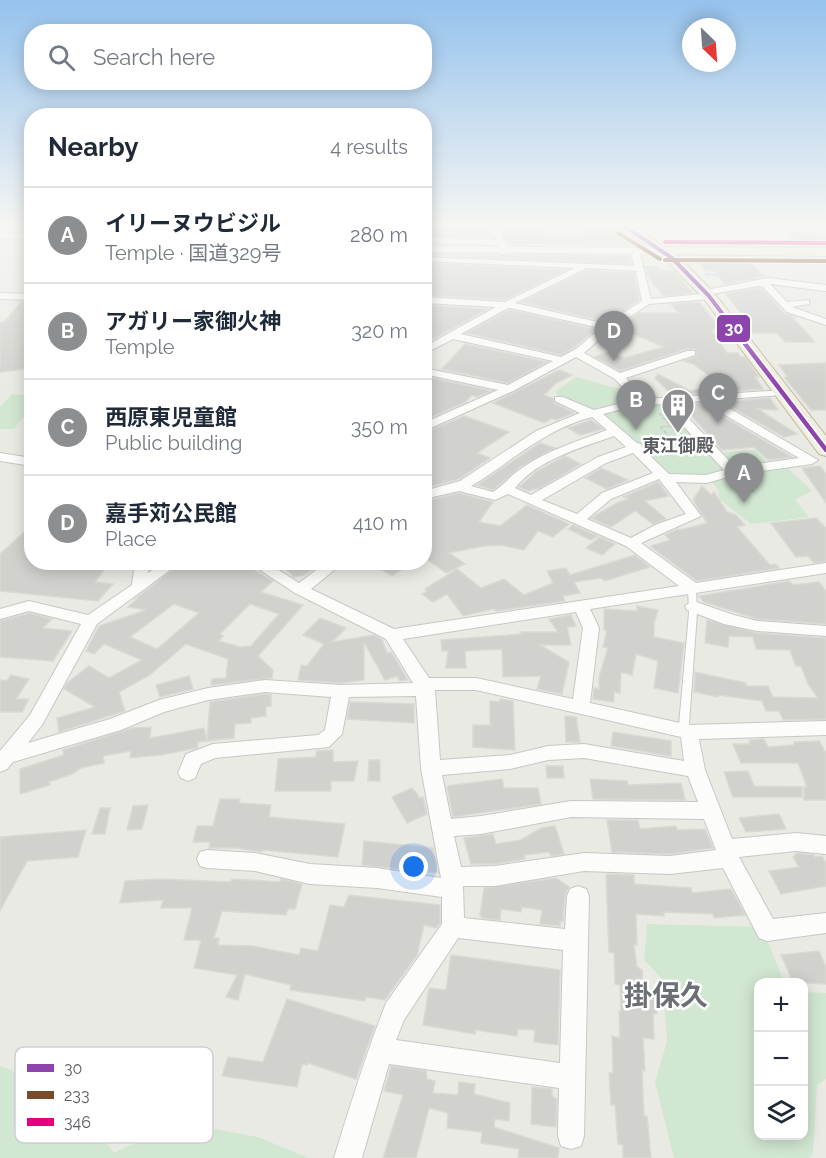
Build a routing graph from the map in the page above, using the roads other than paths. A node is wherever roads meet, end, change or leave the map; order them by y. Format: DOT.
graph roads {
  1 [pos="557,279"];
  2 [pos="642,279"];
  3 [pos="693,279"];
  4 [pos="763,282"];
  5 [pos="826,288"];
  6 [pos="708,294"];
  7 [pos="0,296"];
  8 [pos="24,297"];
  9 [pos="432,300"];
  10 [pos="647,302"];
  11 [pos="806,302"];
  12 [pos="510,305"];
  13 [pos="786,305"];
  14 [pos="826,322"];
  15 [pos="608,327"];
  16 [pos="450,335"];
  17 [pos="432,346"];
  18 [pos="576,353"];
  19 [pos="691,353"];
  20 [pos="561,360"];
  21 [pos="432,373"];
  22 [pos="619,377"];
  23 [pos="509,389"];
  24 [pos="781,392"];
  25 [pos="703,398"];
  26 [pos="559,399"];
  27 [pos="665,400"];
  28 [pos="646,402"];
  29 [pos="594,413"];
  30 [pos="432,424"];
  31 [pos="617,431"];
  32 [pos="714,431"];
  33 [pos="691,433"];
  34 [pos="637,447"];
  35 [pos="826,450"];
  36 [pos="0,457"];
  37 [pos="24,461"];
  38 [pos="732,471"];
  39 [pos="664,476"];
  40 [pos="459,487"];
  41 [pos="507,489"];
  42 [pos="432,493"];
  43 [pos="532,500"];
  44 [pos="579,520"];
  45 [pos="631,543"];
  46 [pos="826,568"];
  47 [pos="141,570"];
  48 [pos="162,570"];
  49 [pos="272,570"];
  50 [pos="326,570"];
  51 [pos="139,586"];
  52 [pos="692,588"];
  53 [pos="300,590"];
  54 [pos="581,606"];
  55 [pos="693,606"];
  56 [pos="0,614"];
  57 [pos="91,621"];
  58 [pos="826,631"];
  59 [pos="392,635"];
  60 [pos="424,688"];
  61 [pos="341,691"];
  62 [pos="581,706"];
  63 [pos="826,728"];
  64 [pos="689,732"];
  65 [pos="4,760"];
  66 [pos="431,768"];
  67 [pos="695,770"];
  68 [pos="188,773"];
  69 [pos="711,811"];
  70 [pos="443,828"];
  71 [pos="826,845"];
  72 [pos="728,853"];
  73 [pos="207,859"];
  74 [pos="452,883"];
  75 [pos="579,896"];
  76 [pos="826,922"];
  77 [pos="453,927"];
  78 [pos="575,941"];
  79 [pos="380,1050"];
  80 [pos="571,1077"];
  81 [pos="571,1136"];
  82 [pos="348,1158"];
  1 -- 12 [label="street"];
  2 -- 10 [label="street"];
  3 -- 6 [label="highway"];
  4 -- 5 [label="street"];
  4 -- 6 [label="street"];
  4 -- 13 [label="street"];
  6 -- 10 [label="street"];
  6 -- 24 [label="highway"];
  7 -- 8 [label="street"];
  9 -- 12 [label="street"];
  10 -- 15 [label="street"];
  11 -- 13 [label="street"];
  12 -- 15 [label="street"];
  12 -- 16 [label="street"];
  13 -- 14 [label="street"];
  15 -- 18 [label="street"];
  16 -- 17 [label="street"];
  16 -- 20 [label="street"];
  18 -- 20 [label="street"];
  18 -- 22 [label="street"];
  19 -- 22 [label="street"];
  20 -- 23 [label="street"];
  21 -- 23 [label="street"];
  22 -- 28 [label="street"];
  23 -- 30 [label="street"];
  24 -- 25 [label="street"];
  24 -- 35 [label="highway"];
  25 -- 27 [label="street"];
  25 -- 38 [label="street"];
  26 -- 29 [label="street"];
  27 -- 28 [label="street"];
  27 -- 33 [label="street"];
  28 -- 29 [label="street"];
  29 -- 31 [label="street"];
  29 -- 40 [label="street"];
  31 -- 34 [label="street"];
  31 -- 41 [label="street"];
  32 -- 33 [label="street"];
  33 -- 38 [label="street"];
  34 -- 39 [label="street"];
  34 -- 43 [label="street"];
  36 -- 37 [label="street"];
  38 -- 39 [label="street"];
  39 -- 44 [label="street"];
  39 -- 45 [label="street"];
  40 -- 41 [label="street"];
  40 -- 42 [label="street"];
  41 -- 43 [label="street"];
  43 -- 44 [label="street"];
  44 -- 45 [label="street"];
  45 -- 52 [label="street"];
  46 -- 52 [label="street"];
  47 -- 51 [label="street"];
  48 -- 51 [label="street"];
  49 -- 53 [label="street"];
  50 -- 53 [label="street"];
  51 -- 57 [label="street"];
  52 -- 54 [label="street"];
  52 -- 55 [label="lane"];
  53 -- 59 [label="street"];
  54 -- 59 [label="street"];
  54 -- 62 [label="street"];
  55 -- 58 [label="street"];
  55 -- 64 [label="lane"];
  56 -- 57 [label="street"];
  57 -- 65 [label="street"];
  59 -- 60 [label="street"];
  60 -- 61 [label="street"];
  60 -- 62 [label="street"];
  60 -- 66 [label="street"];
  61 -- 65 [label="street"];
  61 -- 68 [label="street"];
  62 -- 64 [label="street"];
  63 -- 64 [label="street"];
  64 -- 67 [label="street"];
  66 -- 67 [label="street"];
  66 -- 70 [label="street"];
  67 -- 69 [label="street"];
  69 -- 70 [label="street"];
  69 -- 72 [label="street"];
  70 -- 74 [label="street"];
  71 -- 72 [label="street"];
  72 -- 74 [label="street"];
  72 -- 76 [label="street"];
  73 -- 74 [label="street"];
  74 -- 77 [label="street"];
  75 -- 78 [label="street"];
  77 -- 78 [label="street"];
  77 -- 79 [label="street"];
  78 -- 80 [label="street"];
  79 -- 80 [label="street"];
  79 -- 82 [label="street"];
  80 -- 81 [label="street"];
}
